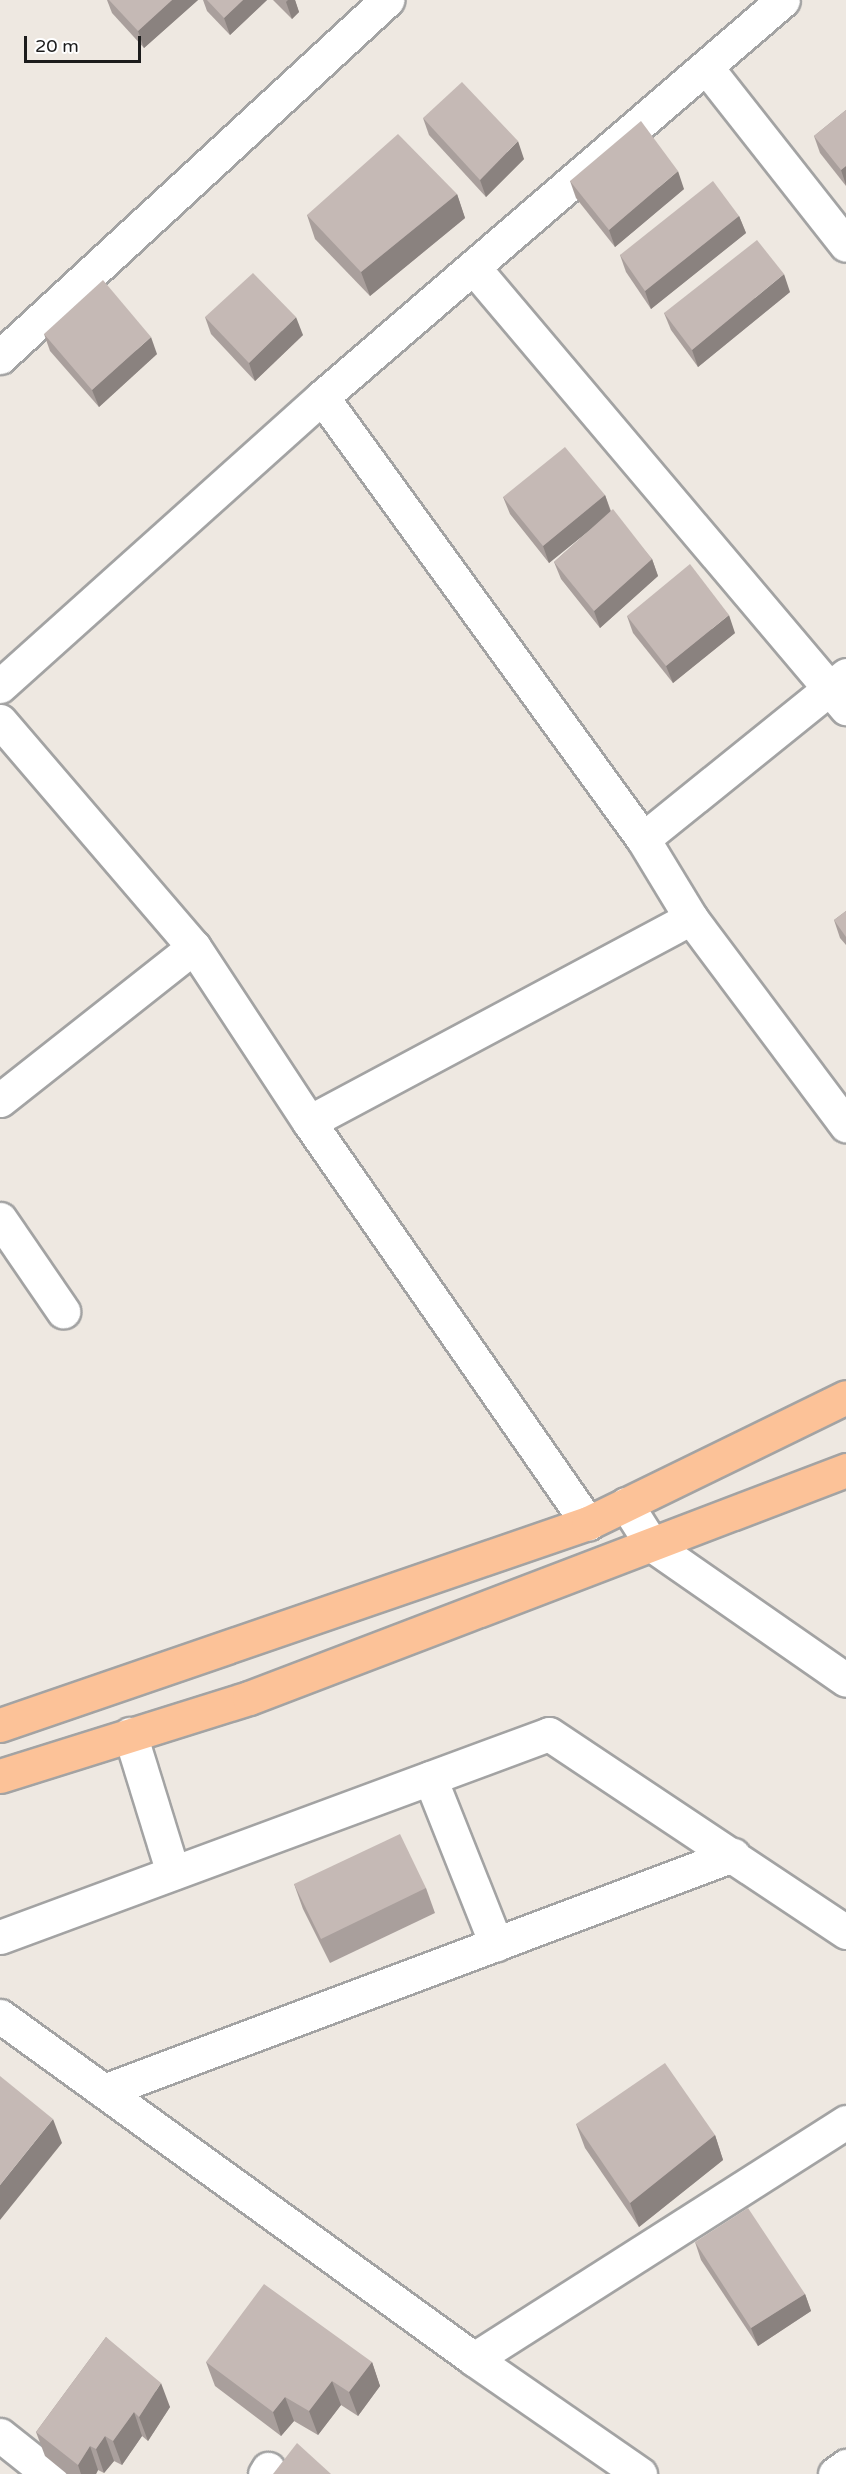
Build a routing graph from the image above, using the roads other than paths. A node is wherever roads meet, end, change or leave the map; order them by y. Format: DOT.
graph roads {
  1 [pos="387,0"];
  2 [pos="783,0"];
  3 [pos="705,67"];
  4 [pos="846,245"];
  5 [pos="473,267"];
  6 [pos="4,346"];
  7 [pos="322,397"];
  8 [pos="0,686"];
  9 [pos="841,690"];
  10 [pos="0,721"];
  11 [pos="643,839"];
  12 [pos="692,918"];
  13 [pos="194,947"];
  14 [pos="0,1100"];
  15 [pos="309,1122"];
  16 [pos="846,1125"];
  17 [pos="0,1219"];
  18 [pos="63,1311"];
  19 [pos="846,1397"];
  20 [pos="846,1470"];
  21 [pos="626,1504"];
  22 [pos="588,1523"];
  23 [pos="652,1545"];
  24 [pos="846,1680"];
  25 [pos="0,1725"];
  26 [pos="130,1734"];
  27 [pos="0,1776"];
  28 [pos="430,1778"];
  29 [pos="733,1855"];
  30 [pos="173,1873"];
  31 [pos="846,1932"];
  32 [pos="0,1937"];
  33 [pos="496,1944"];
  34 [pos="0,2016"];
  35 [pos="104,2091"];
  36 [pos="846,2122"];
  37 [pos="474,2359"];
  38 [pos="0,2435"];
  39 [pos="846,2466"];
  40 [pos="49,2474"];
  41 [pos="640,2474"];
  42 [pos="835,2474"];
  1 -- 6 [label="street"];
  2 -- 3 [label="street"];
  3 -- 4 [label="street"];
  3 -- 5 [label="street"];
  5 -- 7 [label="street"];
  5 -- 9 [label="street"];
  7 -- 8 [label="street"];
  7 -- 11 [label="street"];
  9 -- 11 [label="street"];
  10 -- 13 [label="street"];
  11 -- 12 [label="street"];
  12 -- 15 [label="street"];
  12 -- 16 [label="street"];
  13 -- 14 [label="street"];
  13 -- 15 [label="street"];
  15 -- 22 [label="street"];
  17 -- 18 [label="street"];
  19 -- 21 [label="main road"];
  20 -- 23 [label="main road"];
  21 -- 22 [label="main road"];
  21 -- 23 [label="street"];
  22 -- 25 [label="main road"];
  23 -- 24 [label="street"];
  23 -- 26 [label="main road"];
  26 -- 27 [label="main road"];
  26 -- 30 [label="street"];
  28 -- 29 [label="street"];
  28 -- 30 [label="street"];
  28 -- 33 [label="street"];
  29 -- 31 [label="street"];
  29 -- 33 [label="street"];
  30 -- 32 [label="street"];
  33 -- 35 [label="street"];
  34 -- 35 [label="street"];
  35 -- 37 [label="street"];
  36 -- 37 [label="street"];
  37 -- 41 [label="street"];
  38 -- 40 [label="street"];
  39 -- 42 [label="street"];
}
